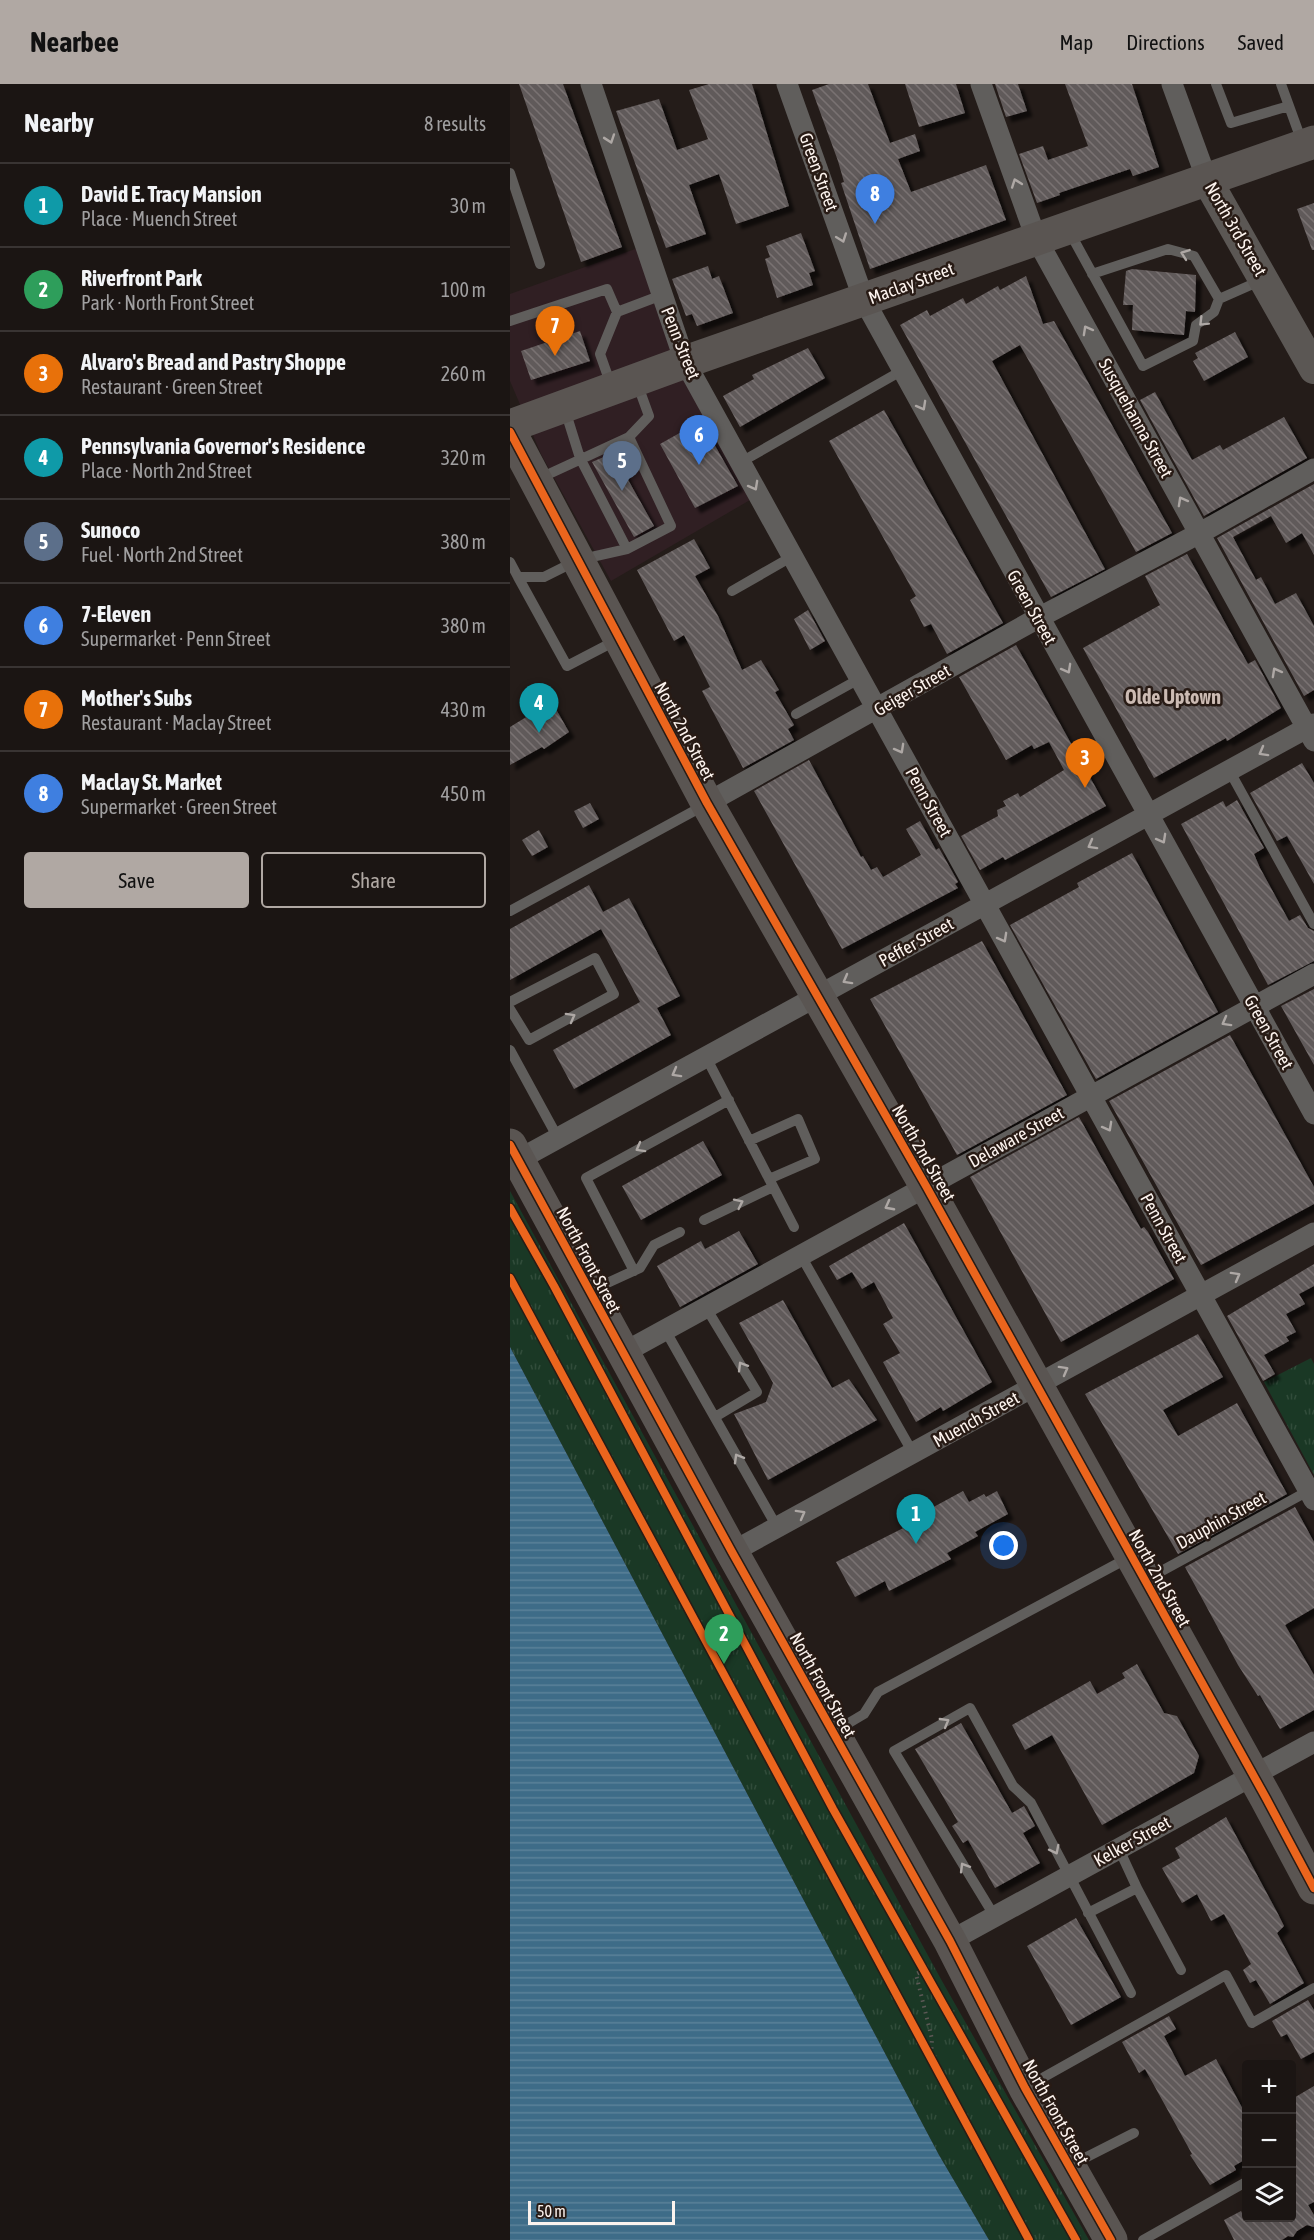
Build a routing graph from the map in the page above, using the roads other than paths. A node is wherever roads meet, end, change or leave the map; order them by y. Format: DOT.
graph roads {
  1 [pos="591,84"];
  2 [pos="787,84"];
  3 [pos="981,84"];
  4 [pos="1172,84"];
  5 [pos="1216,84"];
  6 [pos="1281,84"];
  7 [pos="1289,106"];
  8 [pos="1309,144"];
  9 [pos="510,173"];
  10 [pos="1207,180"];
  11 [pos="1069,229"];
  12 [pos="1036,238"];
  13 [pos="540,264"];
  14 [pos="1092,274"];
  15 [pos="1265,279"];
  16 [pos="662,295"];
  17 [pos="1219,299"];
  18 [pos="864,300"];
  19 [pos="617,312"];
  20 [pos="510,321"];
  21 [pos="685,362"];
  22 [pos="1314,369"];
  23 [pos="903,370"];
  24 [pos="624,384"];
  25 [pos="564,406"];
  26 [pos="510,426"];
  27 [pos="510,432"];
  28 [pos="629,437"];
  29 [pos="580,458"];
  30 [pos="741,462"];
  31 [pos="1314,469"];
  32 [pos="535,480"];
  33 [pos="1200,534"];
  34 [pos="627,549"];
  35 [pos="793,556"];
  36 [pos="578,560"];
  37 [pos="510,562"];
  38 [pos="518,577"];
  39 [pos="732,591"];
  40 [pos="1038,618"];
  41 [pos="620,639"];
  42 [pos="861,678"];
  43 [pos="878,709"];
  44 [pos="796,714"];
  45 [pos="1311,731"];
  46 [pos="1229,770"];
  47 [pos="707,803"];
  48 [pos="1148,814"];
  49 [pos="985,904"];
  50 [pos="510,911"];
  51 [pos="1314,924"];
  52 [pos="1314,974"];
  53 [pos="816,997"];
  54 [pos="510,1002"];
  55 [pos="1254,1006"];
  56 [pos="510,1009"];
  57 [pos="513,1023"];
  58 [pos="510,1050"];
  59 [pos="706,1057"];
  60 [pos="1091,1096"];
  61 [pos="729,1100"];
  62 [pos="1314,1114"];
  63 [pos="558,1138"];
  64 [pos="749,1141"];
  65 [pos="514,1152"];
  66 [pos="771,1183"];
  67 [pos="926,1186"];
  68 [pos="704,1220"];
  69 [pos="794,1227"];
  70 [pos="680,1232"];
  71 [pos="1314,1233"];
  72 [pos="800,1254"];
  73 [pos="634,1271"];
  74 [pos="590,1291"];
  75 [pos="1201,1295"];
  76 [pos="705,1305"];
  77 [pos="664,1328"];
  78 [pos="623,1353"];
  79 [pos="1036,1385"];
  80 [pos="715,1417"];
  81 [pos="913,1453"];
  82 [pos="1312,1493"];
  83 [pos="777,1527"];
  84 [pos="732,1552"];
  85 [pos="1138,1569"];
  86 [pos="833,1732"];
  87 [pos="1314,1742"];
  88 [pos="1253,1775"];
  89 [pos="1119,1849"];
  90 [pos="1068,1876"];
  91 [pos="1137,1888"];
  92 [pos="1314,1888"];
  93 [pos="1088,1913"];
  94 [pos="995,1917"];
  95 [pos="950,1941"];
  96 [pos="1181,1970"];
  97 [pos="1314,1988"];
  98 [pos="1131,1994"];
  99 [pos="1025,2088"];
  100 [pos="1134,2133"];
  101 [pos="1068,2167"];
  102 [pos="1242,2184"];
  103 [pos="1111,2240"];
  104 [pos="1143,2240"];
  1 -- 16 [label="street, Penn Street, one-way"];
  2 -- 18 [label="street, Green Street, one-way"];
  12 -- 3 [label="street, Susquehanna Street, one-way"];
  4 -- 10 [label="street, North 3rd Street"];
  5 -- 7 [label="lane"];
  6 -- 7 [label="lane"];
  7 -- 8 [label="lane"];
  8 -- 10 [label="main road, Maclay Street"];
  9 -- 13 [label="lane"];
  10 -- 11 [label="main road, Maclay Street"];
  10 -- 15 [label="main road, North 3rd Street"];
  11 -- 12 [label="main road, Maclay Street"];
  11 -- 14 [label="lane"];
  12 -- 18 [label="main road, Maclay Street"];
  33 -- 12 [label="street, Susquehanna Street, one-way"];
  17 -- 14 [label="lane, one-way"];
  17 -- 14 [label="lane, one-way"];
  15 -- 17 [label="lane"];
  15 -- 22 [label="main road, North 3rd Street"];
  16 -- 19 [label="lane"];
  16 -- 21 [label="street, Penn Street"];
  18 -- 21 [label="main road, Maclay Street"];
  18 -- 23 [label="street, Green Street"];
  19 -- 20 [label="lane"];
  19 -- 24 [label="lane"];
  21 -- 24 [label="main road, Maclay Street"];
  21 -- 30 [label="street, Penn Street"];
  23 -- 30 [label="lane"];
  23 -- 40 [label="street, Green Street, one-way"];
  24 -- 25 [label="main road, Maclay Street"];
  24 -- 28 [label="lane"];
  25 -- 26 [label="main road, Maclay Street"];
  25 -- 29 [label="lane"];
  27 -- 32 [label="main road, North 2nd Street"];
  28 -- 29 [label="lane"];
  28 -- 34 [label="lane"];
  29 -- 32 [label="lane"];
  29 -- 34 [label="lane"];
  30 -- 35 [label="street, Penn Street, one-way"];
  31 -- 33 [label="street, Geiger Street"];
  32 -- 36 [label="main road, North 2nd Street"];
  33 -- 40 [label="street, Geiger Street"];
  45 -- 33 [label="street, Susquehanna Street, one-way"];
  34 -- 36 [label="lane"];
  35 -- 39 [label="lane"];
  35 -- 42 [label="street, Penn Street"];
  36 -- 38 [label="lane"];
  36 -- 41 [label="main road, North 2nd Street"];
  37 -- 38 [label="lane"];
  38 -- 41 [label="lane"];
  40 -- 43 [label="street, Geiger Street"];
  40 -- 48 [label="street, Green Street, one-way"];
  41 -- 47 [label="main road, North 2nd Street"];
  42 -- 43 [label="street, Penn Street"];
  42 -- 44 [label="lane"];
  43 -- 47 [label="street, Geiger Street"];
  43 -- 49 [label="street, Penn Street, one-way"];
  45 -- 46 [label="street, Peffer Street, one-way"];
  46 -- 48 [label="street, Peffer Street"];
  46 -- 51 [label="lane"];
  47 -- 50 [label="lane, Geiger Street"];
  47 -- 53 [label="main road, North 2nd Street"];
  48 -- 49 [label="street, Peffer Street, one-way"];
  48 -- 55 [label="street, Green Street, one-way"];
  49 -- 53 [label="street, Peffer Street, one-way"];
  49 -- 60 [label="street, Penn Street, one-way"];
  52 -- 55 [label="street, Delaware Street"];
  53 -- 59 [label="street, Peffer Street"];
  53 -- 67 [label="main road, North 2nd Street"];
  57 -- 54 [label="lane, one-way"];
  55 -- 60 [label="street, Delaware Street, one-way"];
  55 -- 62 [label="street, Green Street"];
  56 -- 57 [label="lane"];
  58 -- 63 [label="lane"];
  59 -- 61 [label="lane"];
  59 -- 63 [label="street, Peffer Street, one-way"];
  60 -- 67 [label="street, Delaware Street"];
  60 -- 75 [label="street, Penn Street, one-way"];
  61 -- 64 [label="lane"];
  61 -- 73 [label="lane, one-way"];
  63 -- 65 [label="street, Peffer Street"];
  64 -- 66 [label="lane"];
  64 -- 66 [label="lane"];
  65 -- 74 [label="main road, North Front Street"];
  68 -- 66 [label="lane, one-way"];
  66 -- 69 [label="lane"];
  67 -- 72 [label="street, Delaware Street, one-way"];
  67 -- 79 [label="main road, North 2nd Street"];
  70 -- 73 [label="lane"];
  75 -- 71 [label="street, Muench Street, one-way"];
  72 -- 76 [label="street, Delaware Street"];
  72 -- 81 [label="lane"];
  73 -- 74 [label="lane"];
  74 -- 78 [label="main road, North Front Street"];
  79 -- 75 [label="street, Muench Street, one-way"];
  75 -- 82 [label="street, Penn Street"];
  76 -- 77 [label="street, Delaware Street"];
  80 -- 76 [label="lane, one-way"];
  77 -- 78 [label="street, Delaware Street"];
  77 -- 80 [label="lane"];
  78 -- 84 [label="main road, North Front Street"];
  79 -- 81 [label="street, Muench Street"];
  79 -- 85 [label="main road, North 2nd Street"];
  83 -- 80 [label="lane, one-way"];
  83 -- 81 [label="street, Muench Street, one-way"];
  82 -- 85 [label="lane, Dauphin Street"];
  83 -- 84 [label="street, Muench Street"];
  84 -- 86 [label="main road, North Front Street"];
  85 -- 86 [label="lane, Dauphin Street"];
  85 -- 88 [label="main road, North 2nd Street"];
  86 -- 95 [label="main road, North Front Street"];
  87 -- 88 [label="street, Kelker Street"];
  88 -- 89 [label="street, Kelker Street"];
  88 -- 92 [label="main road, North 2nd Street"];
  89 -- 90 [label="street, Kelker Street"];
  89 -- 91 [label="lane"];
  90 -- 93 [label="lane"];
  90 -- 94 [label="street, Kelker Street"];
  94 -- 90 [label="lane, one-way"];
  91 -- 93 [label="lane"];
  91 -- 96 [label="lane"];
  93 -- 98 [label="lane"];
  94 -- 95 [label="street, Kelker Street"];
  95 -- 99 [label="main road, North Front Street"];
  97 -- 99 [label="lane"];
  99 -- 101 [label="main road, North Front Street"];
  100 -- 101 [label="lane"];
  101 -- 103 [label="main road, North Front Street"];
  102 -- 104 [label="lane"];
}
